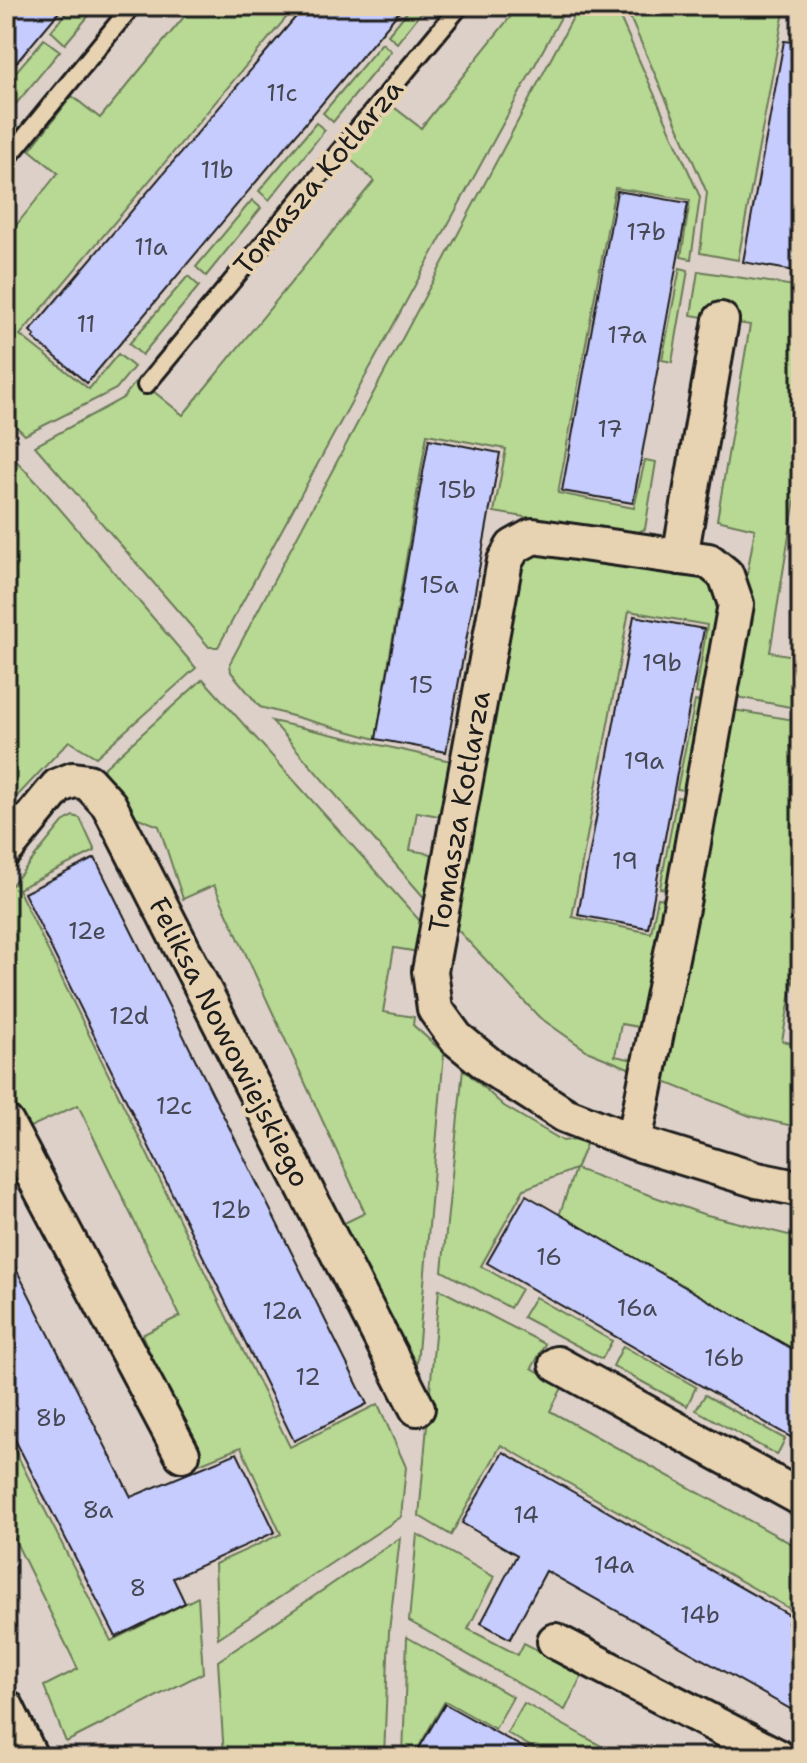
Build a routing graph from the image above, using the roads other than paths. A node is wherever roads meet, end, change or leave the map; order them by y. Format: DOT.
graph roads {
  1 [pos="132,6"];
  2 [pos="460,6"];
  3 [pos="6,160"];
  4 [pos="721,320"];
  5 [pos="146,385"];
  6 [pos="680,557"];
  7 [pos="6,849"];
  8 [pos="6,1123"];
  9 [pos="634,1142"];
  10 [pos="801,1189"];
  11 [pos="557,1364"];
  12 [pos="417,1408"];
  13 [pos="182,1454"];
  14 [pos="801,1498"];
  15 [pos="555,1641"];
  16 [pos="6,1707"];
  17 [pos="30,1757"];
  18 [pos="778,1757"];
  1 -- 3 [label="lane"];
  2 -- 5 [label="lane, Tomasza Kotlarza"];
  4 -- 6 [label="street"];
  6 -- 9 [label="street, Tomasza Kotlarza"];
  6 -- 9 [label="street, Tomasza Kotlarza"];
  7 -- 12 [label="street, Feliksa Nowowiejskiego"];
  8 -- 13 [label="street"];
  9 -- 10 [label="street, Tomasza Kotlarza"];
  11 -- 14 [label="street"];
  15 -- 18 [label="street"];
  16 -- 17 [label="street"];
}
